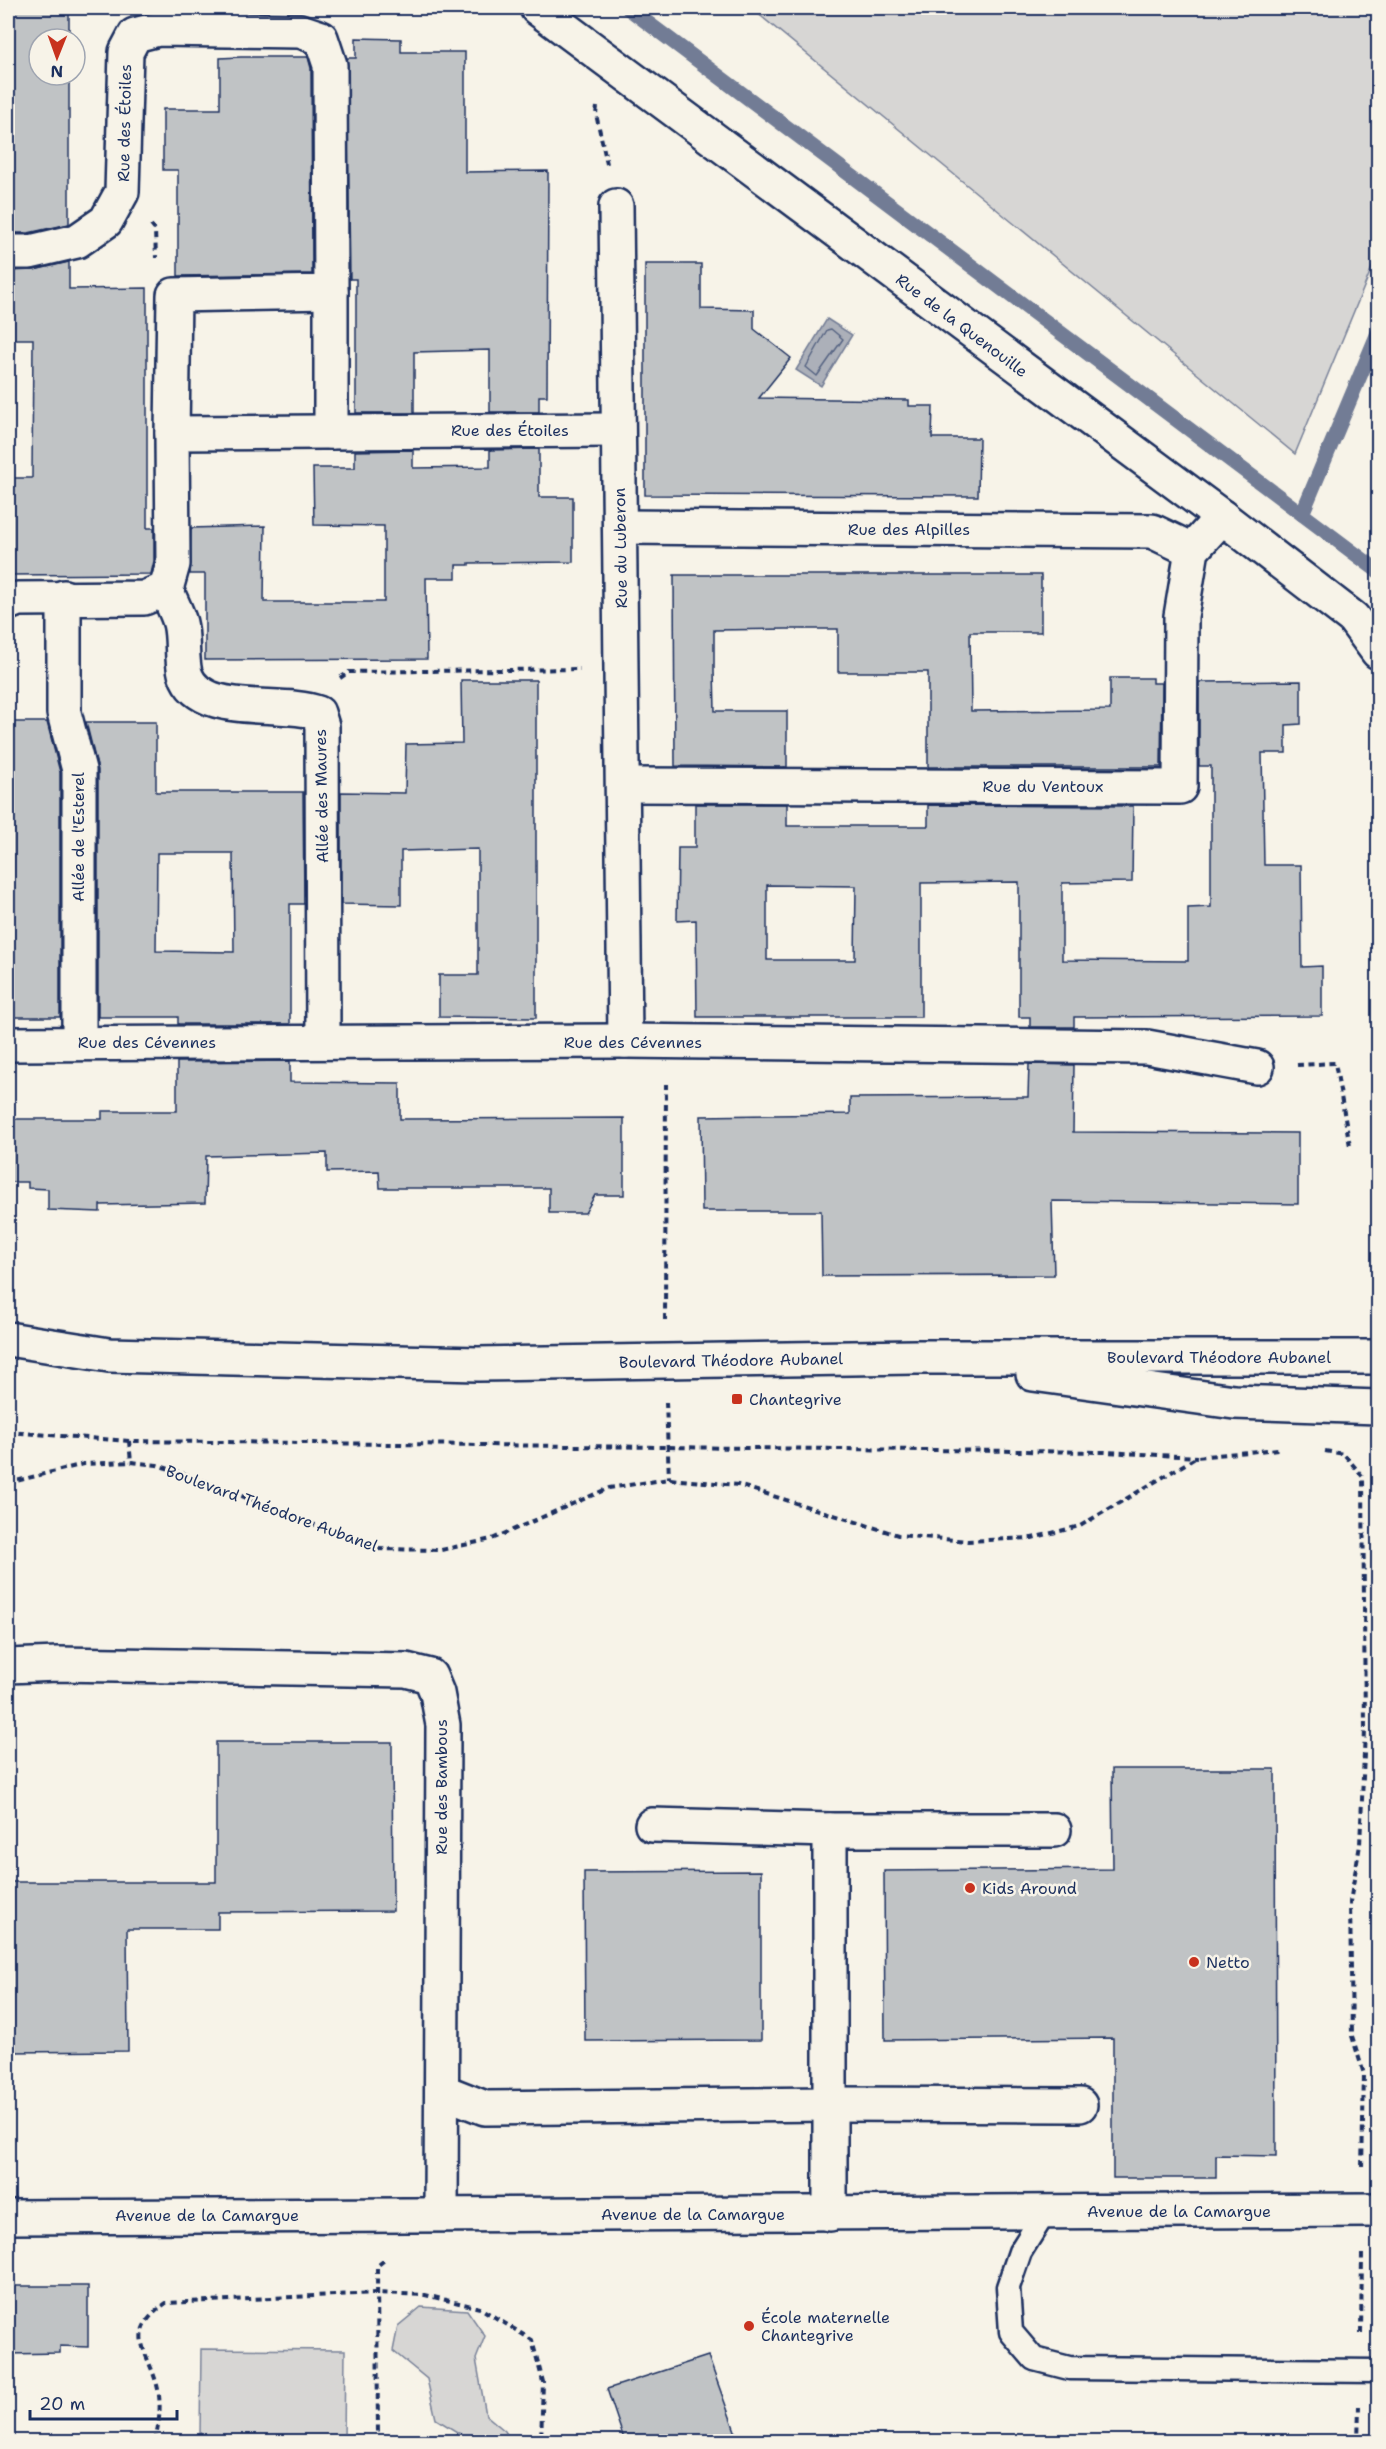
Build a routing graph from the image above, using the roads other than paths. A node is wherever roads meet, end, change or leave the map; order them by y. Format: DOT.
graph roads {
  1 [pos="537,8"];
  2 [pos="616,206"];
  3 [pos="8,252"];
  4 [pos="331,292"];
  5 [pos="617,430"];
  6 [pos="331,432"];
  7 [pos="172,433"];
  8 [pos="1222,517"];
  9 [pos="621,527"];
  10 [pos="1192,550"];
  11 [pos="166,589"];
  12 [pos="64,597"];
  13 [pos="8,603"];
  14 [pos="1378,652"];
  15 [pos="624,785"];
  16 [pos="322,1041"];
  17 [pos="625,1041"];
  18 [pos="78,1042"];
  19 [pos="8,1044"];
  20 [pos="1257,1067"];
  21 [pos="8,1340"];
  22 [pos="1378,1357"];
  23 [pos="915,1358"];
  24 [pos="1378,1407"];
  25 [pos="8,1666"];
  26 [pos="652,1825"];
  27 [pos="830,1830"];
  28 [pos="1054,1830"];
  29 [pos="442,2091"];
  30 [pos="830,2104"];
  31 [pos="1080,2105"];
  32 [pos="1378,2210"];
  33 [pos="1046,2212"];
  34 [pos="441,2214"];
  35 [pos="830,2214"];
  36 [pos="8,2217"];
  37 [pos="1378,2371"];
  1 -- 8 [label="street, Rue de la Quenouille"];
  2 -- 5 [label="street, Rue du Luberon"];
  3 -- 4 [label="street, Rue des Étoiles"];
  4 -- 6 [label="street, Rue des Étoiles"];
  4 -- 7 [label="street"];
  5 -- 6 [label="street, Rue des Étoiles"];
  5 -- 9 [label="street, Rue du Luberon"];
  6 -- 7 [label="street, Rue des Étoiles"];
  7 -- 11 [label="street"];
  8 -- 10 [label="street"];
  8 -- 14 [label="street, Rue de la Quenouille"];
  9 -- 10 [label="street, Rue des Alpilles"];
  9 -- 15 [label="street, Rue du Luberon"];
  10 -- 15 [label="street, Rue du Ventoux"];
  11 -- 12 [label="street"];
  11 -- 16 [label="street, Allée des Maures"];
  12 -- 13 [label="street"];
  12 -- 18 [label="street, Allée de l'Esterel"];
  15 -- 17 [label="street, Rue du Luberon"];
  16 -- 17 [label="street, Rue des Cévennes"];
  16 -- 18 [label="street, Rue des Cévennes"];
  17 -- 20 [label="street, Rue des Cévennes"];
  18 -- 19 [label="street, Rue des Cévennes"];
  21 -- 23 [label="street, Boulevard Théodore Aubanel"];
  22 -- 23 [label="street, Boulevard Théodore Aubanel"];
  23 -- 24 [label="street, Boulevard Théodore Aubanel"];
  25 -- 29 [label="street, Rue des Bambous"];
  26 -- 27 [label="street"];
  27 -- 28 [label="street"];
  27 -- 30 [label="street"];
  29 -- 30 [label="street"];
  29 -- 34 [label="street, Rue des Bambous"];
  30 -- 31 [label="street"];
  30 -- 35 [label="street"];
  32 -- 33 [label="street, Avenue de la Camargue"];
  33 -- 35 [label="street, Avenue de la Camargue"];
  33 -- 37 [label="lane"];
  34 -- 35 [label="street, Avenue de la Camargue"];
  34 -- 36 [label="street, Avenue de la Camargue"];
}
